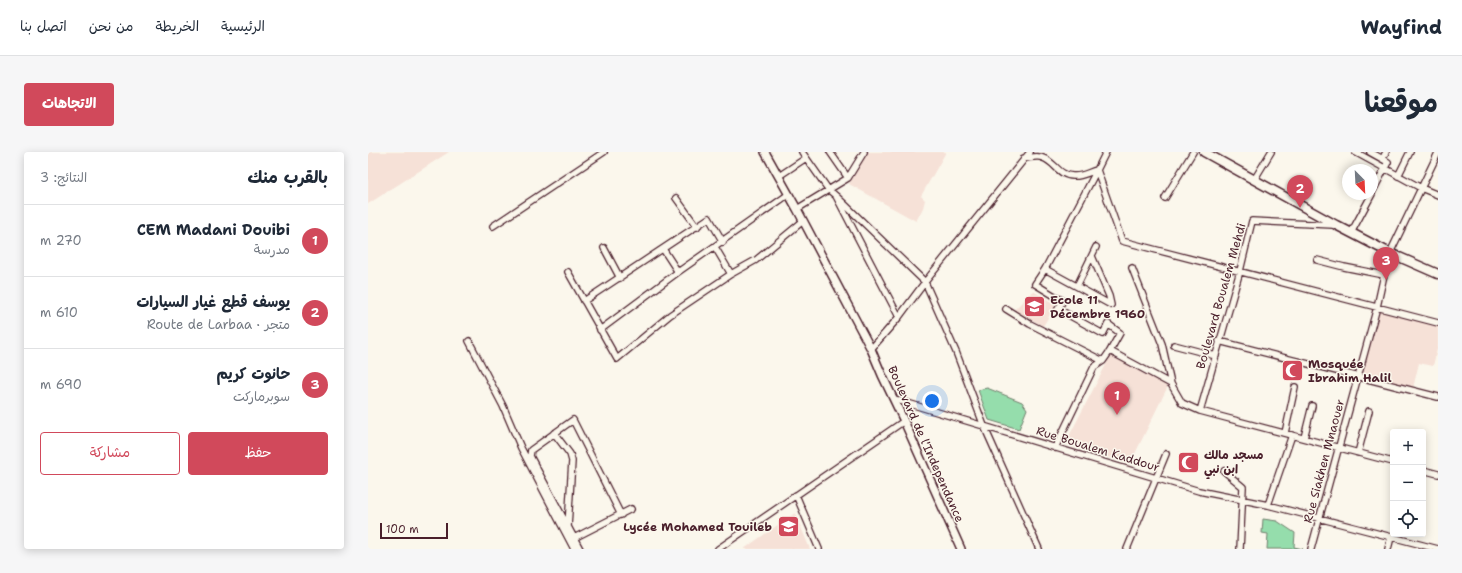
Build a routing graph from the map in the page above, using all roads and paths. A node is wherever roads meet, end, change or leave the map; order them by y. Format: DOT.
graph roads {
  1 [pos="604,152"];
  2 [pos="765,152"];
  3 [pos="802,152"];
  4 [pos="830,152"];
  5 [pos="1030,152"];
  6 [pos="1106,152"];
  7 [pos="1193,152"];
  8 [pos="1204,152"];
  9 [pos="1270,152"];
  10 [pos="1355,152"];
  11 [pos="1370,152"];
  12 [pos="1386,152"];
  13 [pos="1410,152"];
  14 [pos="1438,153"];
  15 [pos="862,154"];
  16 [pos="806,158"];
  17 [pos="1024,158"];
  18 [pos="1383,158"];
  19 [pos="1385,168"];
  20 [pos="1097,170"];
  21 [pos="779,176"];
  22 [pos="1398,176"];
  23 [pos="848,178"];
  24 [pos="1254,180"];
  25 [pos="1378,182"];
  26 [pos="1421,188"];
  27 [pos="828,190"];
  28 [pos="789,194"];
  29 [pos="1438,195"];
  30 [pos="836,196"];
  31 [pos="676,198"];
  32 [pos="1165,198"];
  33 [pos="1369,200"];
  34 [pos="797,209"];
  35 [pos="803,221"];
  36 [pos="1336,225"];
  37 [pos="493,226"];
  38 [pos="697,227"];
  39 [pos="1352,233"];
  40 [pos="723,242"];
  41 [pos="715,247"];
  42 [pos="1096,247"];
  43 [pos="604,248"];
  44 [pos="663,249"];
  45 [pos="1390,253"];
  46 [pos="1092,256"];
  47 [pos="1317,260"];
  48 [pos="1132,268"];
  49 [pos="1045,269"];
  50 [pos="1240,271"];
  51 [pos="568,272"];
  52 [pos="678,272"];
  53 [pos="731,274"];
  54 [pos="1438,274"];
  55 [pos="1384,275"];
  56 [pos="620,278"];
  57 [pos="925,282"];
  58 [pos="1077,286"];
  59 [pos="584,301"];
  60 [pos="1377,307"];
  61 [pos="1006,309"];
  62 [pos="899,316"];
  63 [pos="1438,323"];
  64 [pos="600,330"];
  65 [pos="1219,341"];
  66 [pos="469,342"];
  67 [pos="1174,345"];
  68 [pos="871,349"];
  69 [pos="1110,351"];
  70 [pos="1216,356"];
  71 [pos="1103,361"];
  72 [pos="1358,376"];
  73 [pos="1171,384"];
  74 [pos="1295,387"];
  75 [pos="1438,397"];
  76 [pos="894,399"];
  77 [pos="1312,406"];
  78 [pos="1200,411"];
  79 [pos="1369,411"];
  80 [pos="904,421"];
  81 [pos="984,426"];
  82 [pos="554,433"];
  83 [pos="1285,433"];
  84 [pos="1292,435"];
  85 [pos="1304,438"];
  86 [pos="1339,447"];
  87 [pos="1055,448"];
  88 [pos="1358,453"];
  89 [pos="1166,454"];
  90 [pos="1390,461"];
  91 [pos="1426,471"];
  92 [pos="1224,472"];
  93 [pos="1438,474"];
  94 [pos="1156,477"];
  95 [pos="796,495"];
  96 [pos="1243,500"];
  97 [pos="1268,505"];
  98 [pos="631,509"];
  99 [pos="621,514"];
  100 [pos="1320,519"];
  101 [pos="568,527"];
  102 [pos="1390,537"];
  103 [pos="1391,537"];
  104 [pos="574,538"];
  105 [pos="1423,547"];
  106 [pos="574,549"];
  107 [pos="580,549"];
  108 [pos="718,549"];
  109 [pos="819,549"];
  110 [pos="961,549"];
  111 [pos="1040,549"];
  112 [pos="1127,549"];
  113 [pos="1240,549"];
  114 [pos="1311,549"];
  115 [pos="1388,549"];
  116 [pos="1438,549"];
  1 -- 37 [label="street"];
  2 -- 21 [label="street, Boulevard de l'Independance"];
  3 -- 16 [label="street"];
  4 -- 23 [label="street"];
  5 -- 17 [label="street"];
  6 -- 20 [label="street"];
  7 -- 32 [label="street"];
  8 -- 24 [label="main road"];
  9 -- 24 [label="street"];
  10 -- 19 [label="street"];
  11 -- 18 [label="street"];
  12 -- 18 [label="street"];
  13 -- 22 [label="street"];
  14 -- 26 [label="street, Rue Siakhen Mnaouer"];
  15 -- 23 [label="street"];
  16 -- 21 [label="street"];
  16 -- 27 [label="street"];
  17 -- 20 [label="street"];
  17 -- 57 [label="street"];
  18 -- 19 [label="street"];
  19 -- 22 [label="street"];
  19 -- 25 [label="street"];
  20 -- 49 [label="street"];
  20 -- 50 [label="street"];
  21 -- 28 [label="street, Boulevard de l'Independance"];
  22 -- 26 [label="street"];
  23 -- 27 [label="street"];
  24 -- 36 [label="main road"];
  26 -- 29 [label="street"];
  26 -- 45 [label="street, Rue Siakhen Mnaouer"];
  27 -- 30 [label="street"];
  27 -- 34 [label="street"];
  28 -- 34 [label="street, Boulevard de l'Independance"];
  28 -- 40 [label="street"];
  30 -- 57 [label="street"];
  30 -- 62 [label="street"];
  31 -- 38 [label="street"];
  33 -- 39 [label="street"];
  34 -- 35 [label="street, Boulevard de l'Independance"];
  35 -- 53 [label="street"];
  35 -- 68 [label="street, Boulevard de l'Independance"];
  36 -- 39 [label="main road"];
  36 -- 50 [label="street, Boulevard Boualem Mehdi"];
  38 -- 40 [label="street"];
  38 -- 44 [label="street"];
  39 -- 45 [label="main road"];
  40 -- 41 [label="street"];
  41 -- 52 [label="street"];
  41 -- 53 [label="street"];
  42 -- 46 [label="street"];
  43 -- 56 [label="street"];
  44 -- 52 [label="street"];
  44 -- 56 [label="street"];
  45 -- 54 [label="main road"];
  45 -- 55 [label="street, Rue Siakhen Mnaouer"];
  46 -- 58 [label="street"];
  46 -- 58 [label="street"];
  47 -- 55 [label="street"];
  48 -- 73 [label="street"];
  49 -- 58 [label="street"];
  49 -- 69 [label="street"];
  50 -- 60 [label="street"];
  50 -- 65 [label="street, Boulevard Boualem Mehdi"];
  51 -- 59 [label="street"];
  52 -- 64 [label="street"];
  53 -- 64 [label="street"];
  55 -- 60 [label="street, Rue Siakhen Mnaouer"];
  56 -- 59 [label="street"];
  57 -- 62 [label="street"];
  57 -- 81 [label="street"];
  59 -- 64 [label="street"];
  60 -- 63 [label="street"];
  60 -- 72 [label="street, Rue Siakhen Mnaouer"];
  61 -- 71 [label="street"];
  62 -- 68 [label="street"];
  65 -- 70 [label="street, Boulevard Boualem Mehdi"];
  65 -- 72 [label="street"];
  66 -- 106 [label="street"];
  67 -- 70 [label="street"];
  68 -- 76 [label="street, Boulevard de l'Independance"];
  69 -- 71 [label="street"];
  69 -- 73 [label="street"];
  70 -- 78 [label="street, Boulevard Boualem Mehdi"];
  71 -- 87 [label="street"];
  72 -- 75 [label="street"];
  72 -- 86 [label="street, Rue Siakhen Mnaouer"];
  73 -- 78 [label="street"];
  74 -- 83 [label="street"];
  76 -- 80 [label="street, Boulevard de l'Independance"];
  76 -- 81 [label="street, Rue Boualem Kaddour"];
  77 -- 85 [label="street"];
  78 -- 83 [label="street"];
  79 -- 88 [label="street"];
  80 -- 95 [label="street"];
  80 -- 110 [label="street, Boulevard de l'Independance"];
  81 -- 87 [label="street, Rue Boualem Kaddour"];
  81 -- 111 [label="street"];
  82 -- 99 [label="street"];
  82 -- 101 [label="street"];
  82 -- 101 [label="street"];
  83 -- 84 [label="street"];
  84 -- 85 [label="street"];
  84 -- 97 [label="street"];
  85 -- 86 [label="street"];
  86 -- 88 [label="street"];
  86 -- 100 [label="street, Rue Siakhen Mnaouer"];
  87 -- 94 [label="street, Rue Boualem Kaddour"];
  88 -- 90 [label="street"];
  89 -- 94 [label="street"];
  91 -- 93 [label="street"];
  92 -- 96 [label="street"];
  94 -- 96 [label="street, Rue Boualem Kaddour"];
  94 -- 112 [label="street"];
  95 -- 108 [label="street"];
  95 -- 109 [label="street"];
  96 -- 97 [label="street, Rue Boualem Kaddour"];
  96 -- 113 [label="street"];
  97 -- 100 [label="street, Rue Boualem Kaddour"];
  98 -- 99 [label="street"];
  99 -- 104 [label="street"];
  100 -- 102 [label="street, Rue Boualem Kaddour"];
  100 -- 114 [label="street, Rue Siakhen Mnaouer"];
  101 -- 104 [label="street"];
  103 -- 105 [label="street, Rue Boualem Kaddour"];
  103 -- 115 [label="street"];
  104 -- 107 [label="street"];
  105 -- 116 [label="street, Rue Boualem Kaddour"];
}
